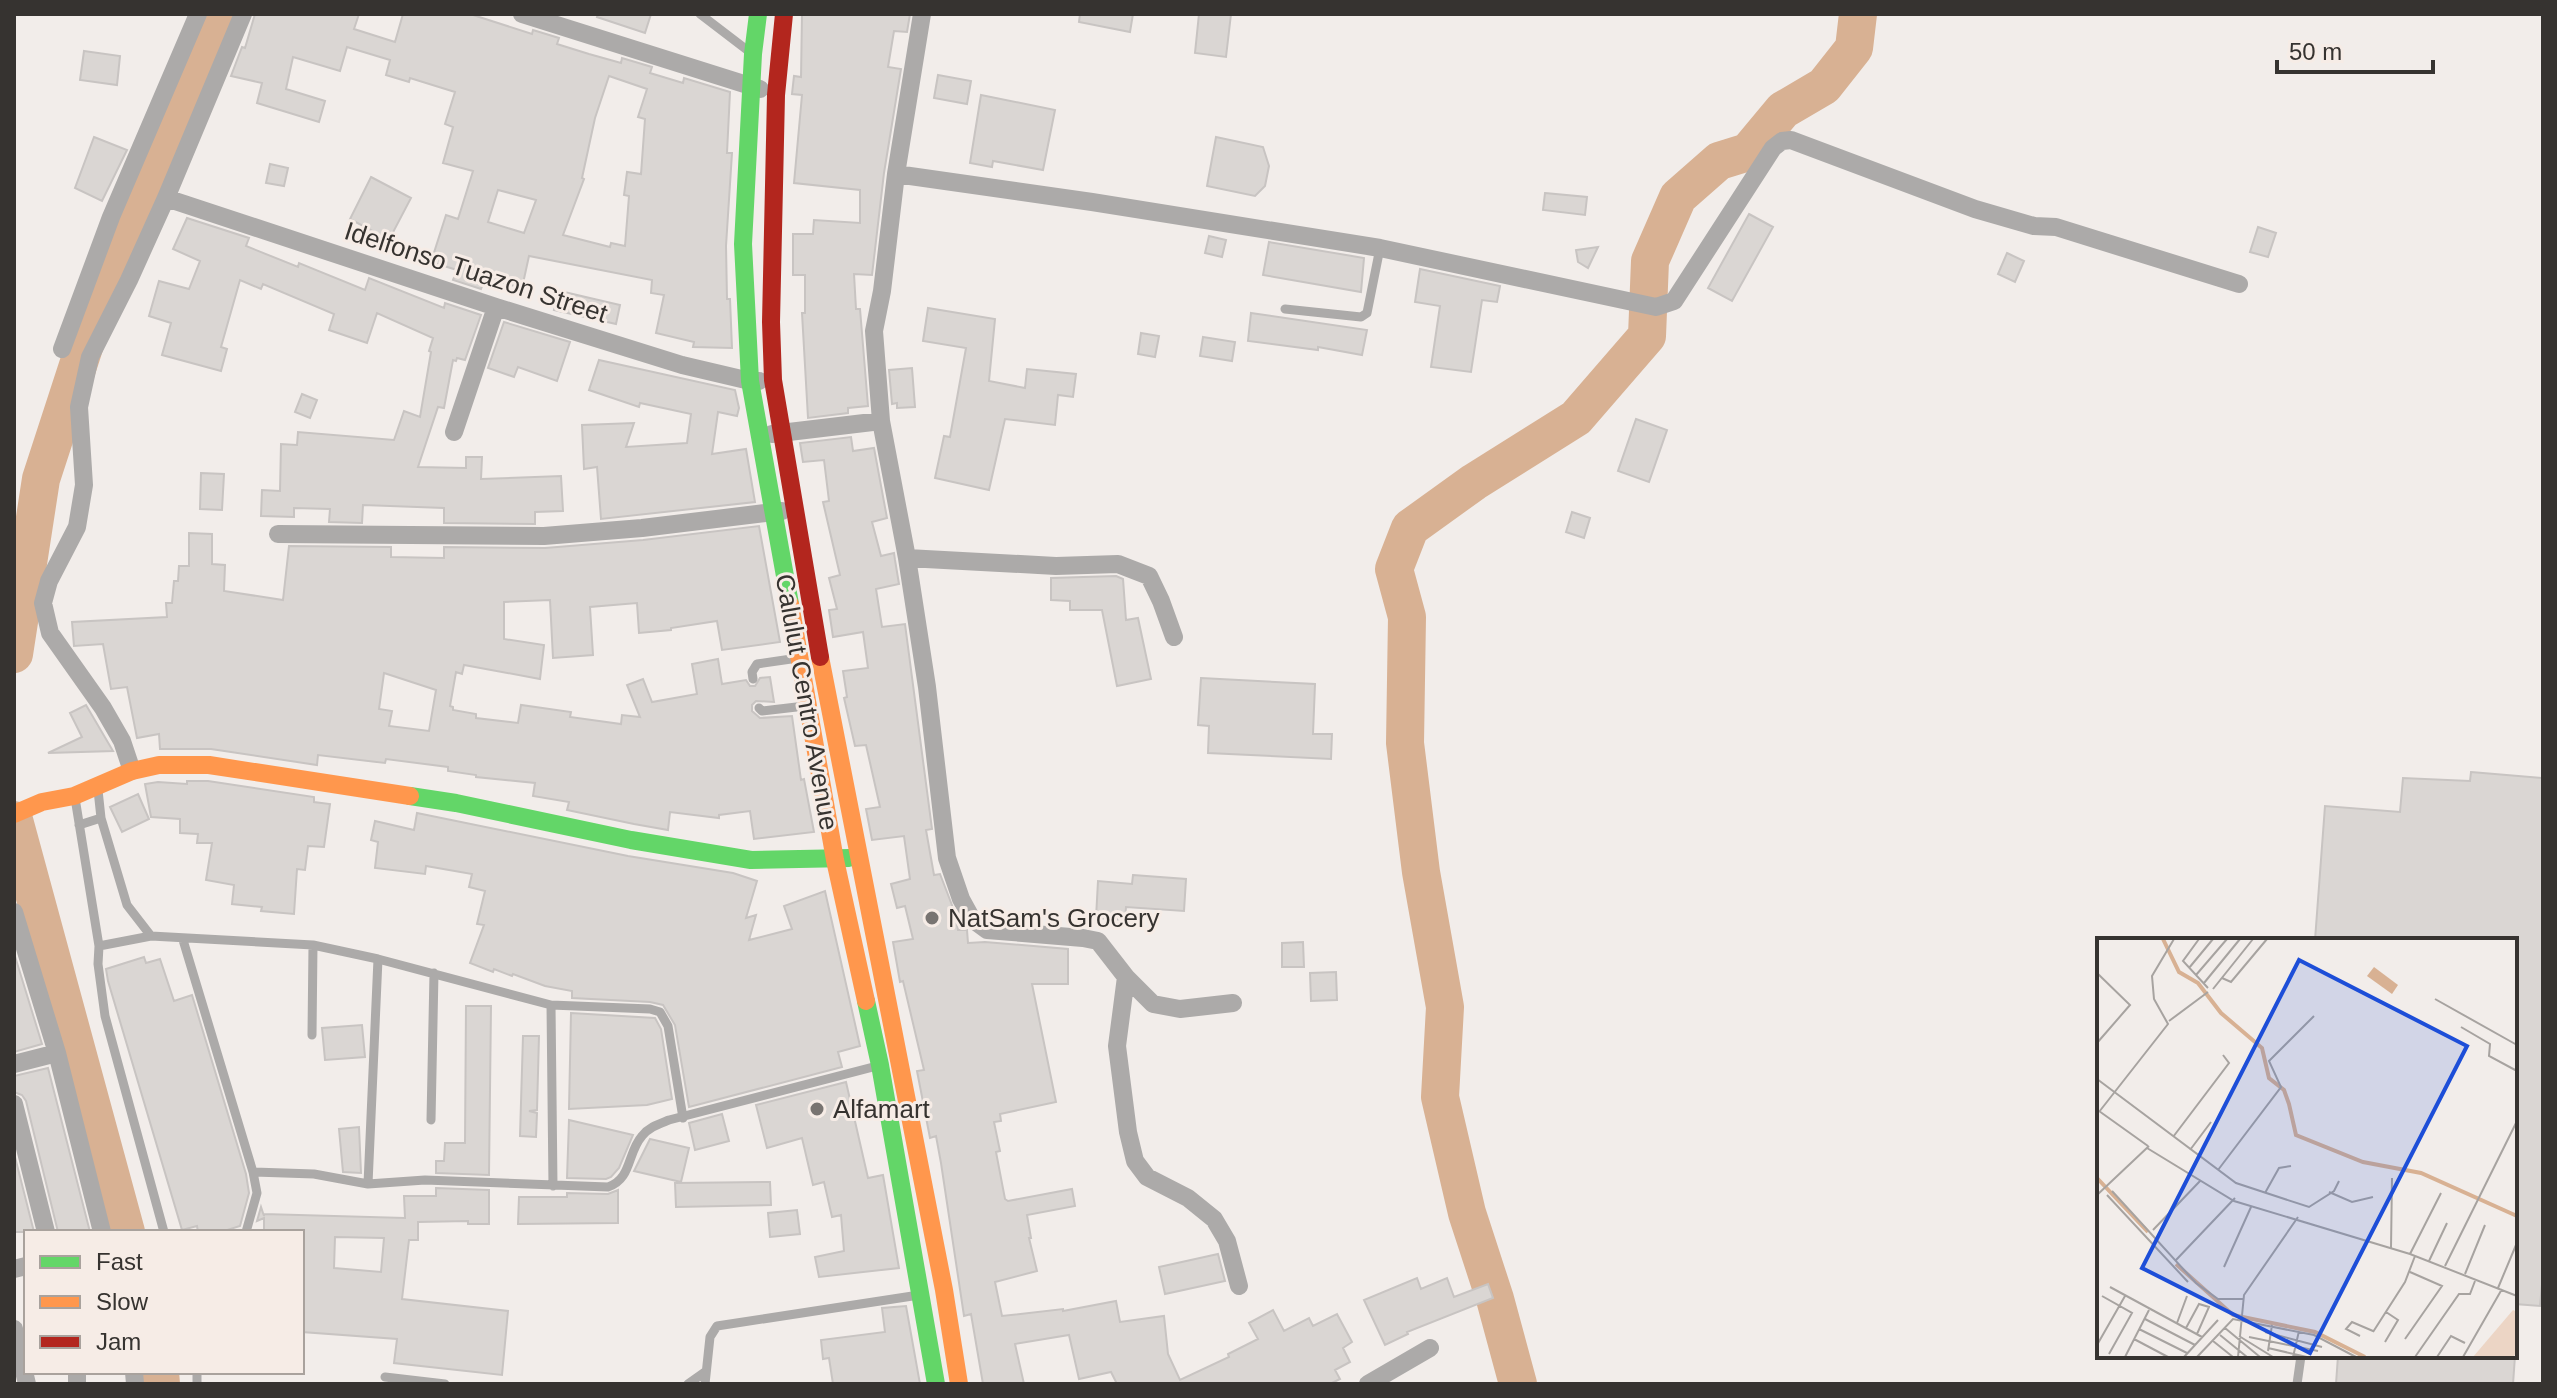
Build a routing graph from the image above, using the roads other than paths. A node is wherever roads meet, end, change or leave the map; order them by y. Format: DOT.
graph roads {
  1 [pos="198,14"];
  2 [pos="243,14"];
  3 [pos="522,14"];
  4 [pos="700,14"];
  5 [pos="758,14"];
  6 [pos="784,14"];
  7 [pos="922,14"];
  8 [pos="753,54"];
  9 [pos="751,86"];
  10 [pos="776,95"];
  11 [pos="896,174"];
  12 [pos="166,198"];
  13 [pos="1380,248"];
  14 [pos="2239,284"];
  15 [pos="496,307"];
  16 [pos="1285,309"];
  17 [pos="62,349"];
  18 [pos="773,380"];
  19 [pos="750,381"];
  20 [pos="881,421"];
  21 [pos="454,432"];
  22 [pos="782,434"];
  23 [pos="759,435"];
  24 [pos="794,509"];
  25 [pos="772,512"];
  26 [pos="278,534"];
  27 [pos="907,558"];
  28 [pos="1174,637"];
  29 [pos="821,655"];
  30 [pos="798,658"];
  31 [pos="753,679"];
  32 [pos="828,702"];
  33 [pos="807,706"];
  34 [pos="759,708"];
  35 [pos="132,771"];
  36 [pos="97,786"];
  37 [pos="74,796"];
  38 [pos="14,814"];
  39 [pos="101,818"];
  40 [pos="79,825"];
  41 [pos="860,857"];
  42 [pos="835,860"];
  43 [pos="14,912"];
  44 [pos="151,936"];
  45 [pos="183,940"];
  46 [pos="313,945"];
  47 [pos="99,946"];
  48 [pos="378,959"];
  49 [pos="434,973"];
  50 [pos="1126,977"];
  51 [pos="1233,1003"];
  52 [pos="551,1005"];
  53 [pos="312,1035"];
  54 [pos="57,1053"];
  55 [pos="14,1064"];
  56 [pos="880,1065"];
  57 [pos="14,1104"];
  58 [pos="683,1118"];
  59 [pos="431,1120"];
  60 [pos="253,1172"];
  61 [pos="368,1184"];
  62 [pos="553,1186"];
  63 [pos="46,1230"];
  64 [pos="101,1230"];
  65 [pos="163,1230"];
  66 [pos="247,1230"];
  67 [pos="1239,1286"];
  68 [pos="944,1290"];
  69 [pos="922,1295"];
  70 [pos="14,1329"];
  71 [pos="1430,1348"];
  72 [pos="2301,1358"];
  73 [pos="24,1371"];
  74 [pos="705,1372"];
  75 [pos="385,1377"];
  76 [pos="445,1384"];
  77 [pos="688,1384"];
  78 [pos="705,1384"];
  79 [pos="936,1384"];
  80 [pos="959,1384"];
  81 [pos="1368,1384"];
  82 [pos="2297,1384"];
  1 -- 17 [label="street"];
  2 -- 12 [label="street"];
  3 -- 9 [label="street"];
  4 -- 8 [label="lane"];
  5 -- 8 [label="main road, Calulut Centro Avenue"];
  6 -- 10 [label="main road, Calulut Centro Avenue"];
  7 -- 11 [label="street"];
  8 -- 9 [label="main road, Calulut Centro Avenue"];
  9 -- 10 [label="street"];
  9 -- 19 [label="main road, Calulut Centro Avenue"];
  10 -- 18 [label="main road, Calulut Centro Avenue"];
  11 -- 13 [label="street"];
  11 -- 20 [label="street"];
  12 -- 15 [label="street, Idelfonso Tuazon Street"];
  12 -- 35 [label="street"];
  13 -- 14 [label="street"];
  13 -- 16 [label="lane"];
  15 -- 19 [label="street, Idelfonso Tuazon Street"];
  15 -- 21 [label="street"];
  18 -- 19 [label="street, Idelfonso Tuazon Street"];
  18 -- 22 [label="main road, Calulut Centro Avenue"];
  19 -- 23 [label="main road, Calulut Centro Avenue"];
  20 -- 22 [label="street"];
  20 -- 27 [label="street"];
  22 -- 23 [label="street"];
  22 -- 24 [label="main road, Calulut Centro Avenue"];
  23 -- 25 [label="main road, Calulut Centro Avenue"];
  24 -- 25 [label="street"];
  24 -- 29 [label="main road, Calulut Centro Avenue"];
  25 -- 26 [label="street"];
  25 -- 30 [label="main road, Calulut Centro Avenue"];
  27 -- 28 [label="street"];
  27 -- 50 [label="street"];
  29 -- 30 [label="lane"];
  29 -- 32 [label="main road, Calulut Centro Avenue"];
  30 -- 31 [label="lane"];
  30 -- 33 [label="main road, Calulut Centro Avenue"];
  32 -- 33 [label="lane"];
  32 -- 41 [label="main road, Calulut Centro Avenue"];
  33 -- 34 [label="lane"];
  33 -- 42 [label="main road, Calulut Centro Avenue"];
  35 -- 36 [label="main road"];
  35 -- 42 [label="main road"];
  36 -- 37 [label="main road"];
  36 -- 39 [label="lane"];
  37 -- 38 [label="main road"];
  37 -- 40 [label="lane"];
  39 -- 40 [label="lane"];
  39 -- 44 [label="lane"];
  40 -- 47 [label="lane"];
  41 -- 42 [label="main road"];
  41 -- 68 [label="main road, Calulut Centro Avenue"];
  42 -- 56 [label="main road, Calulut Centro Avenue"];
  43 -- 54 [label="street"];
  44 -- 45 [label="lane"];
  44 -- 47 [label="lane"];
  45 -- 46 [label="lane"];
  45 -- 60 [label="lane"];
  46 -- 48 [label="lane"];
  46 -- 53 [label="lane"];
  47 -- 65 [label="lane"];
  48 -- 49 [label="lane"];
  48 -- 61 [label="lane"];
  49 -- 52 [label="lane"];
  49 -- 59 [label="lane"];
  50 -- 51 [label="street"];
  50 -- 67 [label="street"];
  52 -- 58 [label="lane"];
  52 -- 62 [label="lane"];
  54 -- 55 [label="street"];
  54 -- 64 [label="street"];
  56 -- 58 [label="lane"];
  56 -- 69 [label="main road, Calulut Centro Avenue"];
  57 -- 63 [label="street"];
  58 -- 62 [label="lane"];
  60 -- 61 [label="lane"];
  60 -- 66 [label="lane"];
  61 -- 62 [label="lane"];
  68 -- 69 [label="lane"];
  68 -- 80 [label="main road, Calulut Centro Avenue"];
  69 -- 74 [label="lane"];
  69 -- 79 [label="main road, Calulut Centro Avenue"];
  70 -- 73 [label="street"];
  71 -- 81 [label="street"];
  72 -- 82 [label="lane"];
  74 -- 77 [label="lane"];
  74 -- 78 [label="lane"];
  75 -- 76 [label="lane"];
}
